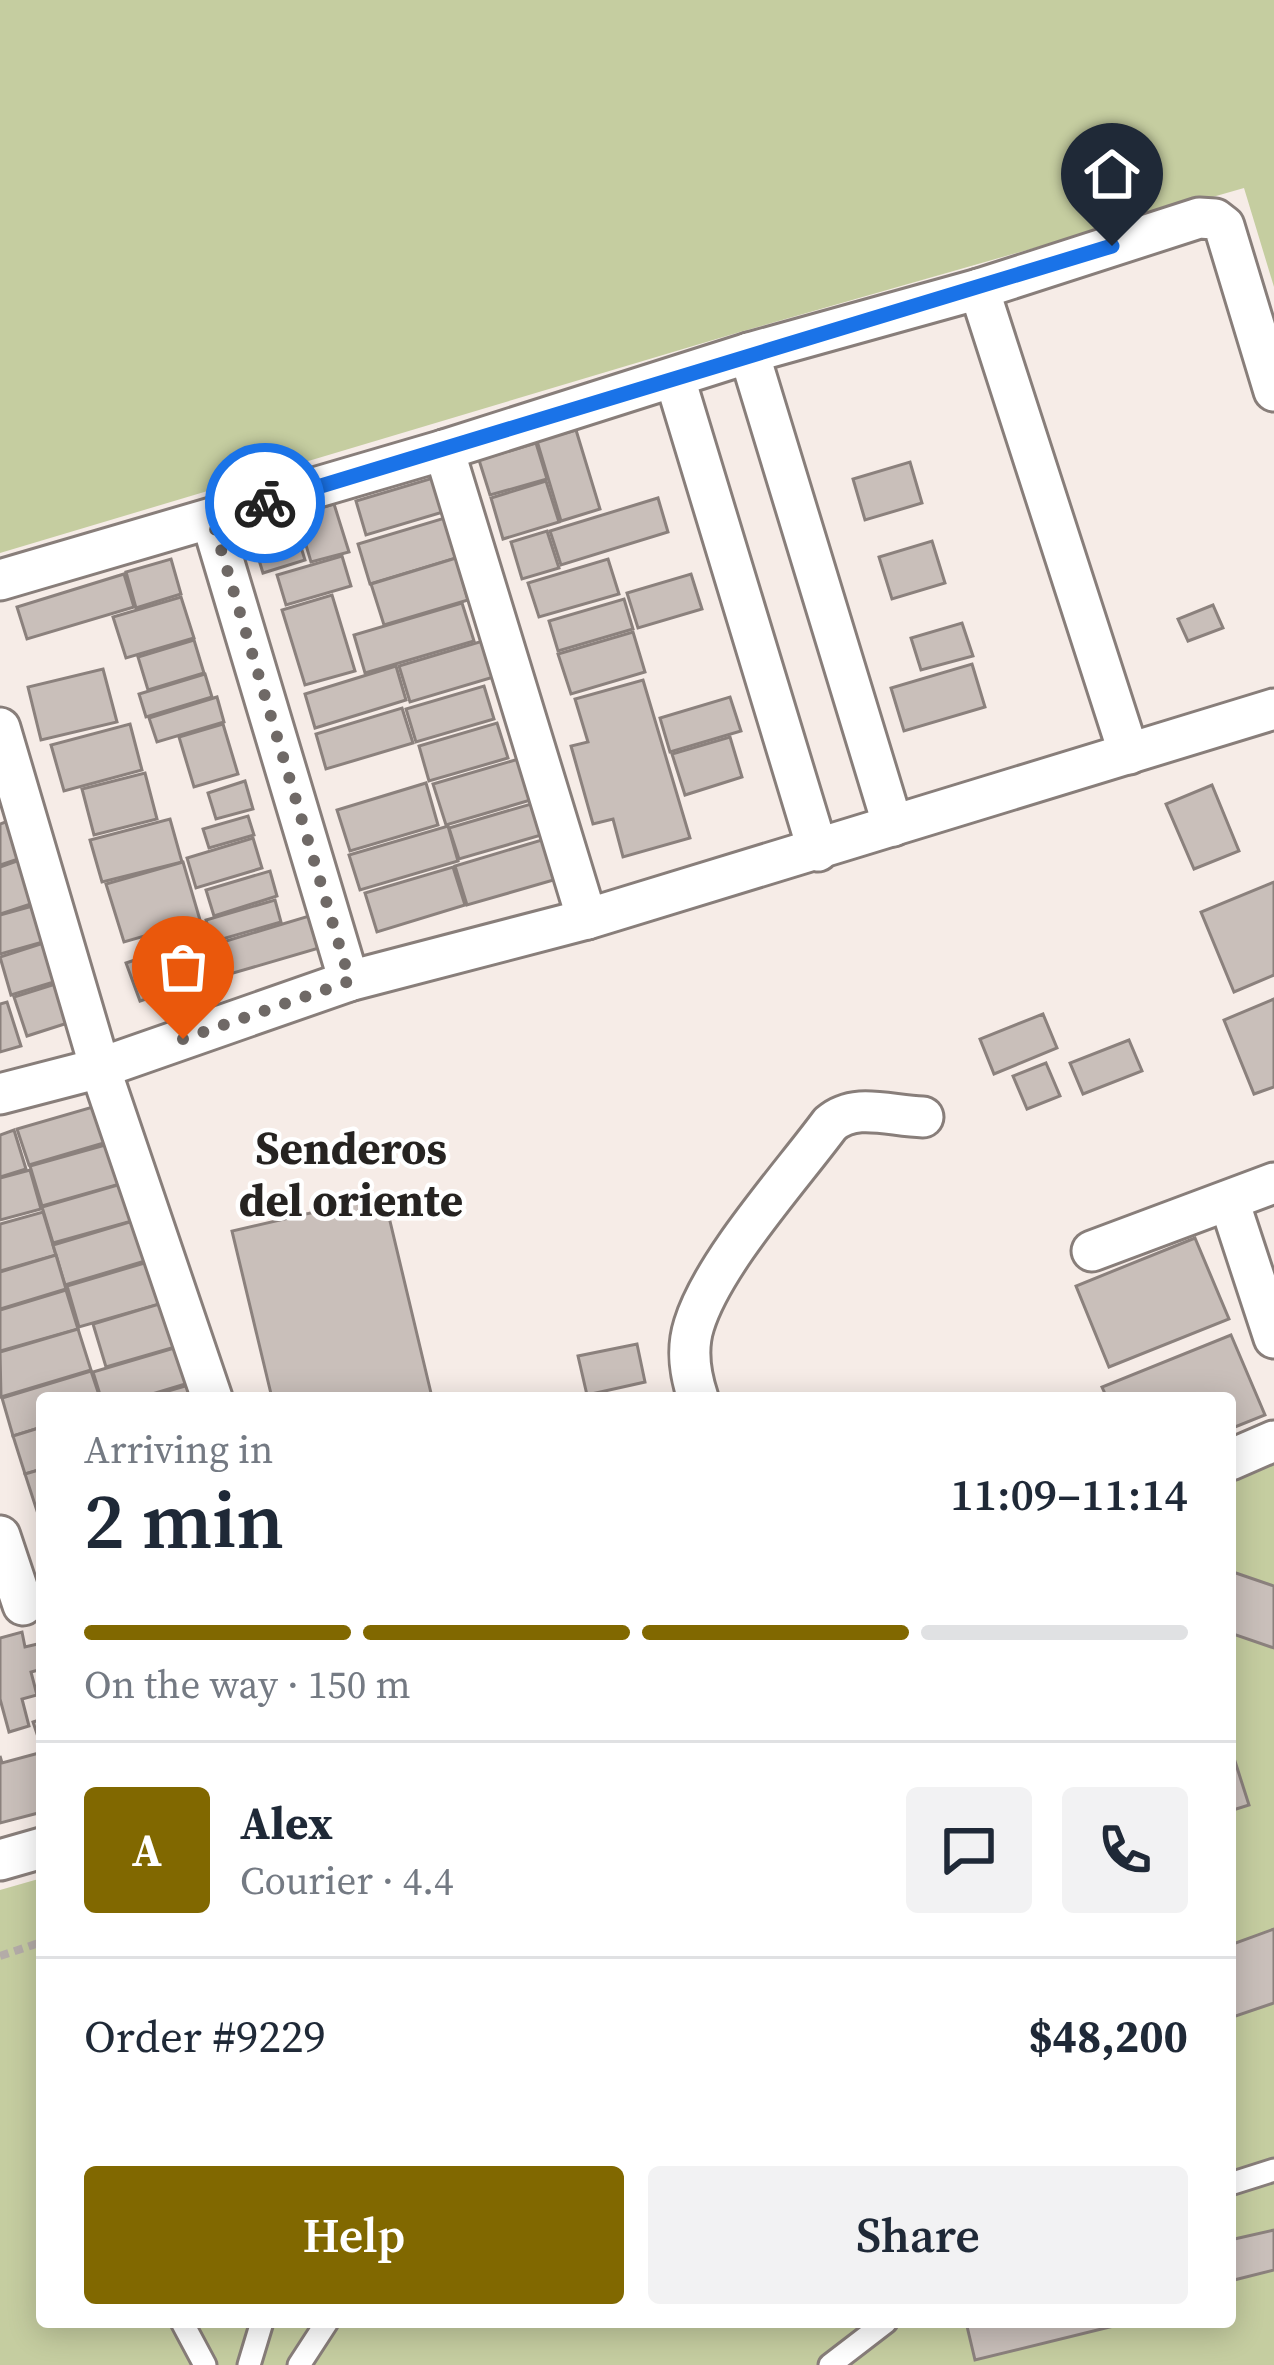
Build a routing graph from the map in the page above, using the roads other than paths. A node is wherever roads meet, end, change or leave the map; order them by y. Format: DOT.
graph roads {
  1 [pos="980,289"];
  2 [pos="749,353"];
  3 [pos="675,379"];
  4 [pos="1274,391"];
  5 [pos="445,451"];
  6 [pos="212,519"];
  7 [pos="0,580"];
  8 [pos="1274,709"];
  9 [pos="0,728"];
  10 [pos="1129,754"];
  11 [pos="893,826"];
  12 [pos="818,851"];
  13 [pos="587,920"];
  14 [pos="350,981"];
  15 [pos="100,1068"];
  16 [pos="0,1094"];
  17 [pos="923,1117"];
  18 [pos="1274,1183"];
  19 [pos="1229,1201"];
  20 [pos="1092,1251"];
  21 [pos="1274,1338"];
  22 [pos="210,1392"];
  23 [pos="696,1392"];
  24 [pos="1274,1441"];
  25 [pos="1236,1457"];
  26 [pos="0,1536"];
  27 [pos="22,1605"];
  28 [pos="36,1850"];
  29 [pos="0,1860"];
  30 [pos="1274,2170"];
  31 [pos="1236,2182"];
  32 [pos="185,2328"];
  33 [pos="260,2328"];
  34 [pos="323,2328"];
  35 [pos="878,2328"];
  36 [pos="205,2365"];
  37 [pos="249,2365"];
  38 [pos="299,2365"];
  39 [pos="830,2365"];
  1 -- 2 [label="street"];
  1 -- 4 [label="street"];
  1 -- 10 [label="street"];
  2 -- 3 [label="street"];
  2 -- 11 [label="street"];
  3 -- 5 [label="street"];
  3 -- 12 [label="street"];
  5 -- 6 [label="street"];
  5 -- 13 [label="street"];
  6 -- 7 [label="street"];
  6 -- 14 [label="street"];
  8 -- 10 [label="street"];
  9 -- 15 [label="street"];
  10 -- 11 [label="street"];
  11 -- 12 [label="street"];
  12 -- 13 [label="street"];
  13 -- 14 [label="street"];
  14 -- 15 [label="street"];
  15 -- 16 [label="street"];
  15 -- 22 [label="street"];
  17 -- 23 [label="street"];
  18 -- 19 [label="street"];
  19 -- 20 [label="street"];
  19 -- 21 [label="street"];
  24 -- 25 [label="street"];
  26 -- 27 [label="street"];
  28 -- 29 [label="street"];
  30 -- 31 [label="lane"];
  32 -- 36 [label="lane"];
  33 -- 37 [label="lane"];
  34 -- 38 [label="lane"];
  35 -- 39 [label="lane"];
}
